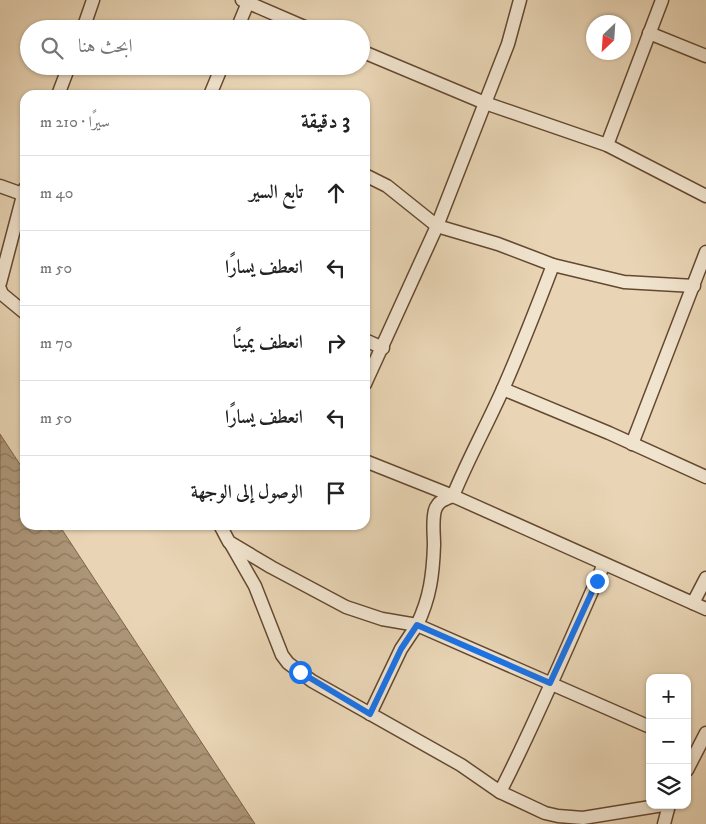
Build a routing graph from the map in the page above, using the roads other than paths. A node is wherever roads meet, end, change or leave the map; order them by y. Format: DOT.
graph roads {
  1 [pos="93,0"];
  2 [pos="520,0"];
  3 [pos="662,0"];
  4 [pos="246,1"];
  5 [pos="86,20"];
  6 [pos="240,20"];
  7 [pos="289,20"];
  8 [pos="649,33"];
  9 [pos="370,55"];
  10 [pos="706,56"];
  11 [pos="66,75"];
  12 [pos="218,75"];
  13 [pos="60,90"];
  14 [pos="212,90"];
  15 [pos="485,103"];
  16 [pos="607,144"];
  17 [pos="370,178"];
  18 [pos="0,186"];
  19 [pos="20,191"];
  20 [pos="706,196"];
  21 [pos="20,207"];
  22 [pos="437,226"];
  23 [pos="706,252"];
  24 [pos="553,265"];
  25 [pos="0,283"];
  26 [pos="694,286"];
  27 [pos="0,289"];
  28 [pos="20,309"];
  29 [pos="370,342"];
  30 [pos="382,348"];
  31 [pos="370,373"];
  32 [pos="503,389"];
  33 [pos="632,444"];
  34 [pos="370,463"];
  35 [pos="706,477"];
  36 [pos="452,496"];
  37 [pos="223,530"];
  38 [pos="229,542"];
  39 [pos="604,564"];
  40 [pos="706,578"];
  41 [pos="693,603"];
  42 [pos="706,609"];
  43 [pos="417,625"];
  44 [pos="550,683"];
  45 [pos="370,714"];
  46 [pos="646,725"];
  47 [pos="706,733"];
  48 [pos="697,748"];
  49 [pos="690,764"];
  50 [pos="500,792"];
  51 [pos="646,808"];
  52 [pos="668,809"];
  53 [pos="664,824"];
  1 -- 5 [label="street"];
  2 -- 15 [label="street"];
  3 -- 8 [label="street"];
  4 -- 6 [label="street"];
  4 -- 7 [label="street"];
  8 -- 10 [label="street"];
  8 -- 16 [label="street"];
  9 -- 15 [label="street"];
  11 -- 13 [label="street"];
  12 -- 14 [label="street"];
  15 -- 16 [label="street"];
  15 -- 22 [label="street"];
  16 -- 20 [label="street"];
  17 -- 22 [label="street"];
  18 -- 19 [label="street"];
  21 -- 25 [label="street"];
  22 -- 24 [label="street"];
  22 -- 30 [label="street"];
  23 -- 26 [label="street"];
  24 -- 26 [label="street"];
  24 -- 32 [label="street"];
  26 -- 33 [label="street"];
  27 -- 28 [label="street"];
  29 -- 30 [label="street"];
  30 -- 31 [label="street"];
  32 -- 33 [label="street"];
  32 -- 36 [label="street"];
  33 -- 35 [label="street"];
  34 -- 36 [label="street"];
  36 -- 39 [label="street"];
  36 -- 43 [label="street"];
  37 -- 38 [label="street"];
  38 -- 43 [label="street"];
  38 -- 45 [label="street"];
  39 -- 41 [label="street"];
  39 -- 44 [label="street"];
  40 -- 41 [label="street"];
  41 -- 42 [label="street"];
  43 -- 44 [label="street"];
  43 -- 45 [label="street"];
  44 -- 46 [label="street"];
  44 -- 50 [label="street"];
  45 -- 50 [label="street"];
  47 -- 48 [label="street"];
  48 -- 49 [label="street"];
  50 -- 51 [label="street"];
  52 -- 53 [label="street"];
}
